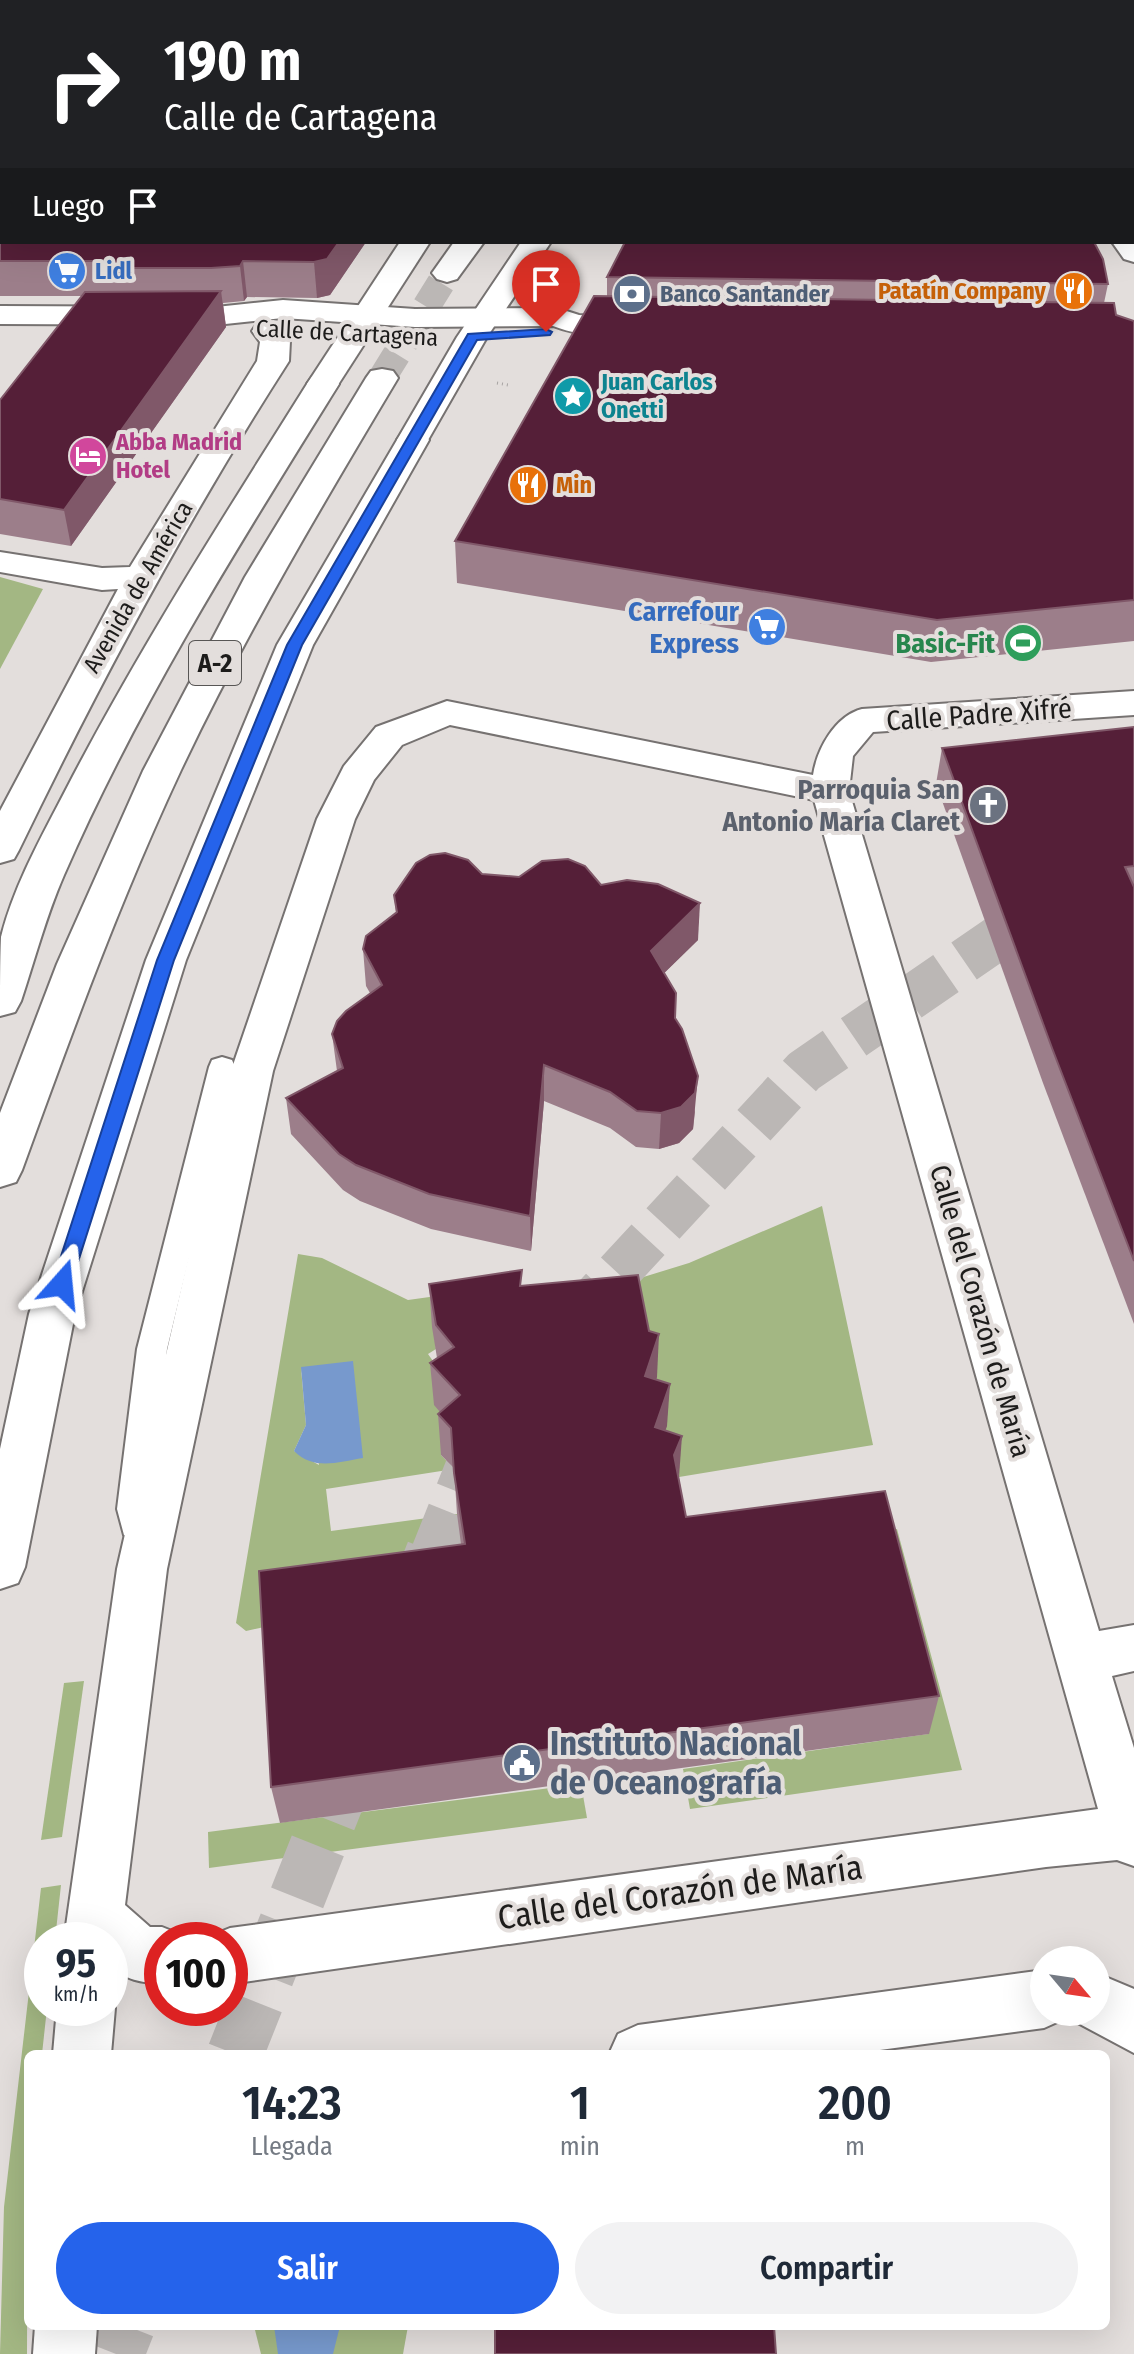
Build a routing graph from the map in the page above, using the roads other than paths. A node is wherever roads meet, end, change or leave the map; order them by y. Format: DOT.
graph roads {
  1 [pos="414,244"];
  2 [pos="468,244"];
  3 [pos="535,244"];
  4 [pos="447,273"];
  5 [pos="0,315"];
  6 [pos="216,316"];
  7 [pos="360,326"];
  8 [pos="667,326"];
  9 [pos="479,327"];
  10 [pos="267,331"];
  11 [pos="382,378"];
  12 [pos="0,562"];
  13 [pos="141,577"];
  14 [pos="1134,703"];
  15 [pos="830,791"];
  16 [pos="0,850"];
  17 [pos="0,1001"];
  18 [pos="222,1067"];
  19 [pos="0,1170"];
  20 [pos="0,1567"];
  21 [pos="142,1569"];
  22 [pos="1134,1648"];
  23 [pos="1081,1658"];
  24 [pos="1133,1836"];
  25 [pos="94,1922"];
  26 [pos="248,1953"];
  27 [pos="1030,2001"];
  28 [pos="1110,2007"];
  29 [pos="1134,2024"];
  30 [pos="84,2026"];
  31 [pos="82,2050"];
  32 [pos="668,2050"];
  33 [pos="66,2330"];
  34 [pos="64,2354"];
  1 -- 7 [label="main road"];
  2 -- 4 [label="main road"];
  3 -- 9 [label="main road"];
  5 -- 6 [label="main road, Calle de Cartagena"];
  6 -- 7 [label="main road, Calle de Cartagena"];
  6 -- 10 [label="main road, Calle de Cartagena"];
  7 -- 9 [label="main road, Calle de Cartagena"];
  7 -- 10 [label="main road, Calle de Cartagena"];
  7 -- 17 [label="main road"];
  8 -- 9 [label="main road, Calle de Cartagena"];
  9 -- 20 [label="main road, A-2"];
  10 -- 13 [label="main road, Avenida de América"];
  11 -- 19 [label="main road, A-2"];
  12 -- 13 [label="main road"];
  13 -- 16 [label="main road, Avenida de América"];
  14 -- 15 [label="main road, Calle Padre Xifré"];
  15 -- 21 [label="main road"];
  15 -- 23 [label="main road, Calle del Corazón de María"];
  18 -- 21 [label="lane"];
  21 -- 25 [label="main road"];
  22 -- 23 [label="main road"];
  23 -- 24 [label="main road, Calle del Corazón de María"];
  24 -- 26 [label="main road, Calle del Corazón de María"];
  27 -- 32 [label="main road"];
  28 -- 29 [label="main road"];
  30 -- 31 [label="main road"];
  33 -- 34 [label="main road"];
}
